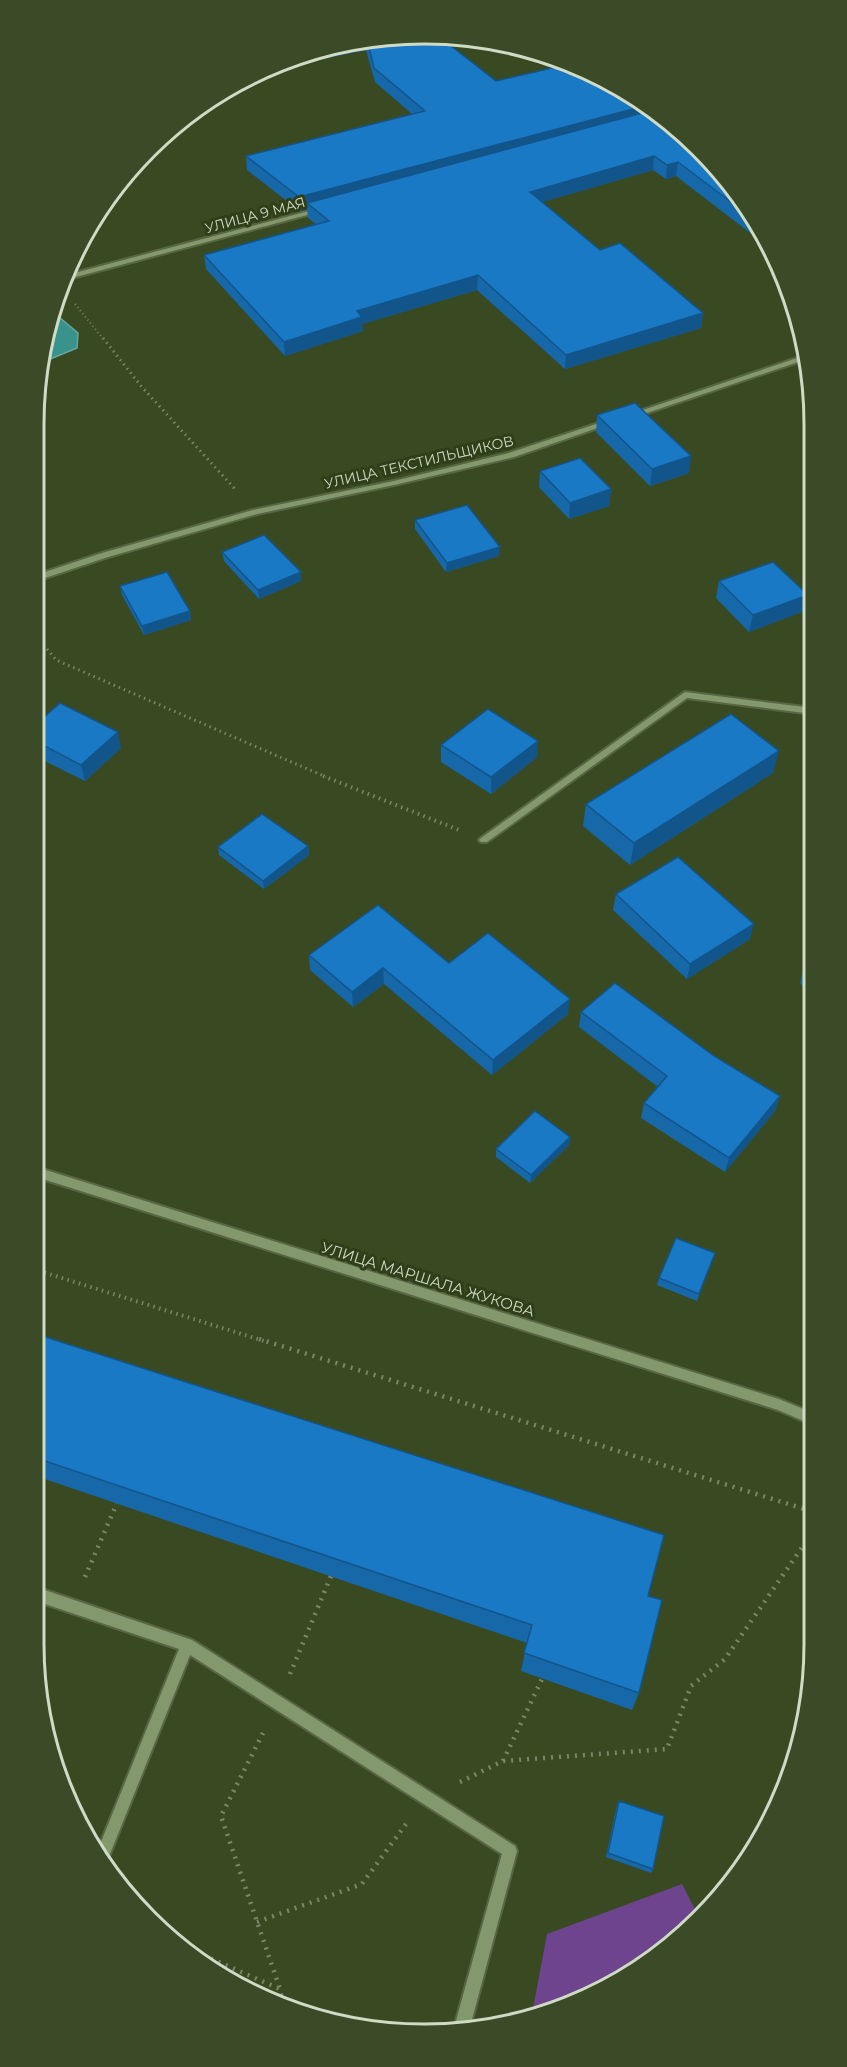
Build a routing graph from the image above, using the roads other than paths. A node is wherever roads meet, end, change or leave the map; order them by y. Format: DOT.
graph roads {
  1 [pos="328,208"];
  2 [pos="73,276"];
  3 [pos="798,360"];
  4 [pos="625,418"];
  5 [pos="613,421"];
  6 [pos="44,575"];
  7 [pos="804,710"];
  8 [pos="484,840"];
  9 [pos="44,1174"];
  10 [pos="804,1415"];
  11 [pos="44,1597"];
  12 [pos="187,1645"];
  13 [pos="105,1850"];
  14 [pos="464,2021"];
  1 -- 2 [label="street, УЛИЦА 9 МАЯ"];
  3 -- 4 [label="street"];
  5 -- 6 [label="street, УЛИЦА ТЕКСТИЛЬЩИКОВ"];
  7 -- 8 [label="street"];
  9 -- 10 [label="street, УЛИЦА МАРШАЛА ЖУКОВА"];
  11 -- 12 [label="street"];
  12 -- 13 [label="street"];
  12 -- 14 [label="street"];
}
